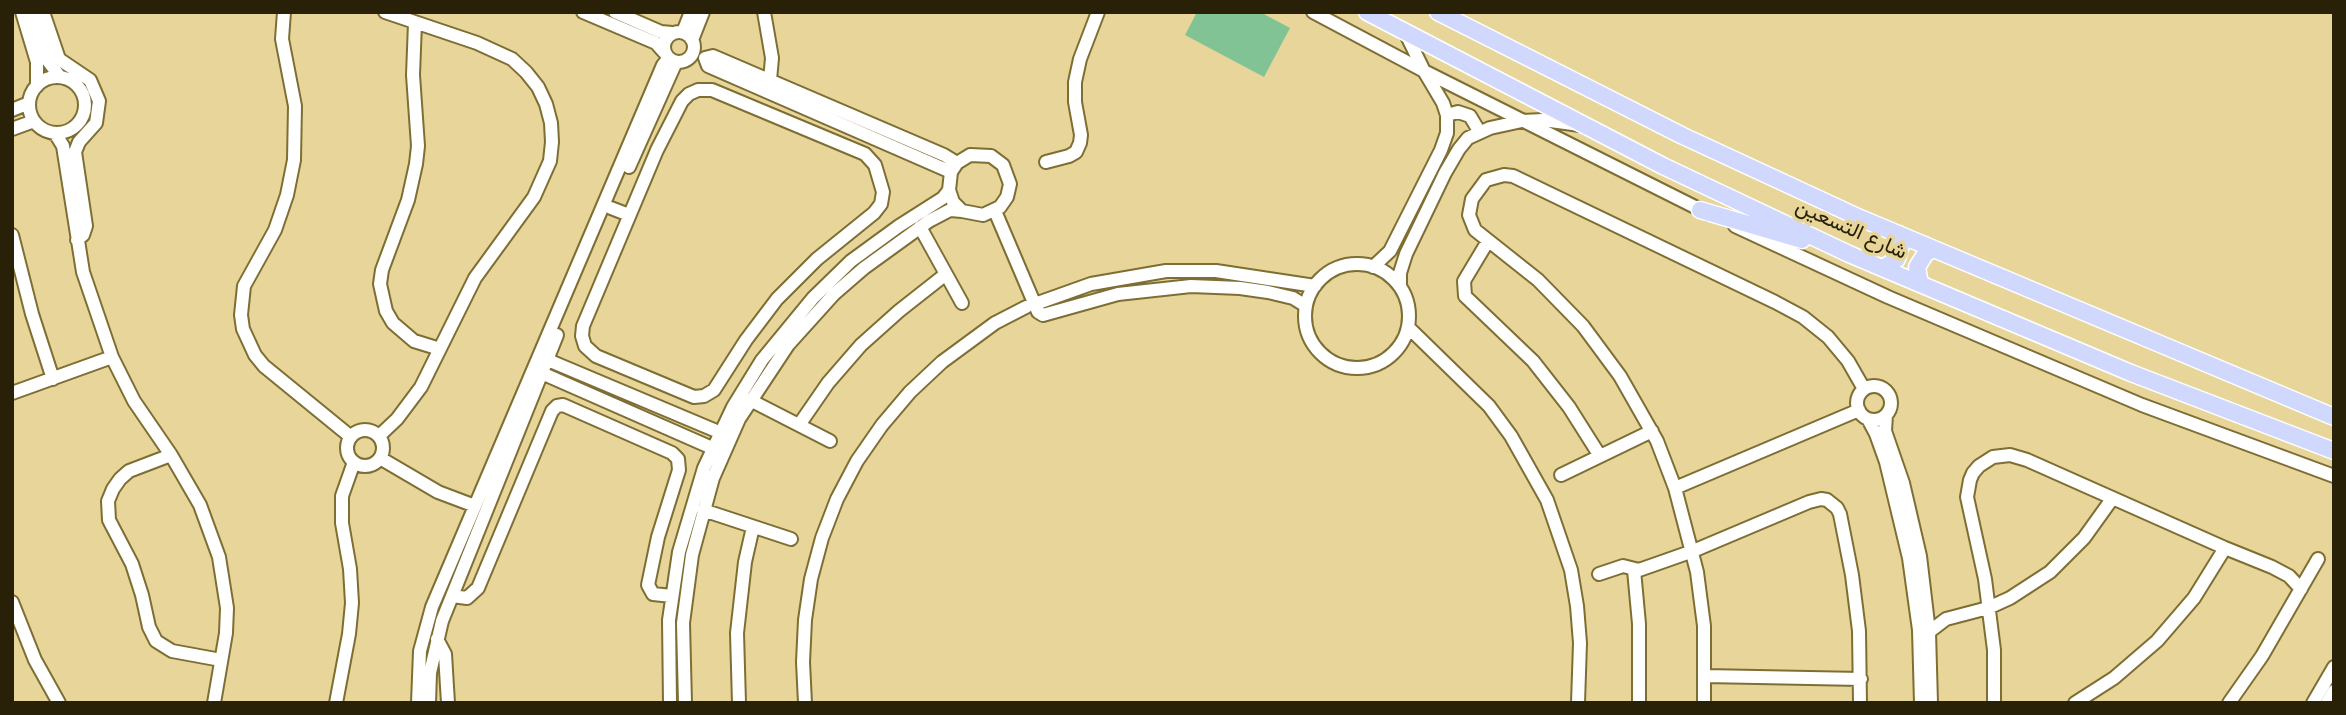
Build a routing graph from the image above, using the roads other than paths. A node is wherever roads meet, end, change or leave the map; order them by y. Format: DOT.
graph roads {
  1 [pos="43,12"];
  2 [pos="284,12"];
  3 [pos="385,12"];
  4 [pos="583,12"];
  5 [pos="615,12"];
  6 [pos="691,12"];
  7 [pos="703,12"];
  8 [pos="764,12"];
  9 [pos="1098,12"];
  10 [pos="1313,12"];
  11 [pos="1367,12"];
  12 [pos="1437,12"];
  13 [pos="26,13"];
  14 [pos="415,23"];
  15 [pos="1406,34"];
  16 [pos="682,35"];
  17 [pos="670,58"];
  18 [pos="1424,71"];
  19 [pos="60,77"];
  20 [pos="770,80"];
  21 [pos="37,86"];
  22 [pos="29,103"];
  23 [pos="12,110"];
  24 [pos="1447,115"];
  25 [pos="34,121"];
  26 [pos="1522,121"];
  27 [pos="1584,126"];
  28 [pos="12,129"];
  29 [pos="1479,131"];
  30 [pos="55,133"];
  31 [pos="1447,133"];
  32 [pos="1464,143"];
  33 [pos="1046,162"];
  34 [pos="954,167"];
  35 [pos="1433,167"];
  36 [pos="1445,173"];
  37 [pos="949,190"];
  38 [pos="611,208"];
  39 [pos="1700,210"];
  40 [pos="962,211"];
  41 [pos="995,211"];
  42 [pos="629,215"];
  43 [pos="920,227"];
  44 [pos="1899,234"];
  45 [pos="12,235"];
  46 [pos="77,240"];
  47 [pos="1488,241"];
  48 [pos="1933,248"];
  49 [pos="1849,254"];
  50 [pos="1373,267"];
  51 [pos="1883,268"];
  52 [pos="946,274"];
  53 [pos="794,280"];
  54 [pos="1920,284"];
  55 [pos="1315,286"];
  56 [pos="1400,286"];
  57 [pos="813,298"];
  58 [pos="962,303"];
  59 [pos="1030,305"];
  60 [pos="1306,306"];
  61 [pos="1408,327"];
  62 [pos="1403,340"];
  63 [pos="440,349"];
  64 [pos="112,357"];
  65 [pos="544,358"];
  66 [pos="1440,360"];
  67 [pos="538,371"];
  68 [pos="53,379"];
  69 [pos="1864,389"];
  70 [pos="12,393"];
  71 [pos="750,400"];
  72 [pos="629,410"];
  73 [pos="1863,414"];
  74 [pos="1886,415"];
  75 [pos="2334,417"];
  76 [pos="518,421"];
  77 [pos="799,425"];
  78 [pos="620,430"];
  79 [pos="1652,431"];
  80 [pos="724,434"];
  81 [pos="379,436"];
  82 [pos="351,437"];
  83 [pos="830,441"];
  84 [pos="717,450"];
  85 [pos="171,455"];
  86 [pos="2332,455"];
  87 [pos="1600,456"];
  88 [pos="380,458"];
  89 [pos="509,459"];
  90 [pos="354,462"];
  91 [pos="528,467"];
  92 [pos="1561,475"];
  93 [pos="2334,477"];
  94 [pos="1675,488"];
  95 [pos="2112,499"];
  96 [pos="475,506"];
  97 [pos="703,510"];
  98 [pos="753,527"];
  99 [pos="791,539"];
  100 [pos="2225,548"];
  101 [pos="1693,551"];
  102 [pos="2318,559"];
  103 [pos="1633,570"];
  104 [pos="1599,574"];
  105 [pos="2301,589"];
  106 [pos="452,596"];
  107 [pos="671,596"];
  108 [pos="12,603"];
  109 [pos="1927,607"];
  110 [pos="1989,608"];
  111 [pos="1946,619"];
  112 [pos="1929,632"];
  113 [pos="437,639"];
  114 [pos="221,660"];
  115 [pos="2334,667"];
  116 [pos="1705,676"];
  117 [pos="1861,679"];
  118 [pos="2334,691"];
  119 [pos="58,703"];
  120 [pos="214,703"];
  121 [pos="336,703"];
  122 [pos="418,703"];
  123 [pos="429,703"];
  124 [pos="448,703"];
  125 [pos="670,703"];
  126 [pos="685,703"];
  127 [pos="739,703"];
  128 [pos="805,703"];
  129 [pos="1578,703"];
  130 [pos="1639,703"];
  131 [pos="1704,703"];
  132 [pos="1860,703"];
  133 [pos="1921,703"];
  134 [pos="1931,703"];
  135 [pos="1994,703"];
  136 [pos="2075,703"];
  137 [pos="2229,703"];
  138 [pos="2313,703"];
  139 [pos="2327,703"];
  1 -- 46 [label="street"];
  2 -- 82 [label="street"];
  3 -- 14 [label="street"];
  4 -- 17 [label="street"];
  5 -- 16 [label="street"];
  6 -- 16 [label="street"];
  7 -- 16 [label="street"];
  8 -- 20 [label="street"];
  9 -- 33 [label="street"];
  10 -- 18 [label="street"];
  11 -- 15 [label="main road, شارع التسعين"];
  12 -- 44 [label="main road, شارع التسعين"];
  13 -- 19 [label="street"];
  13 -- 21 [label="street"];
  14 -- 63 [label="street"];
  14 -- 63 [label="street"];
  15 -- 18 [label="street"];
  15 -- 27 [label="main road, شارع التسعين"];
  16 -- 17 [label="street"];
  16 -- 17 [label="street"];
  17 -- 38 [label="street"];
  17 -- 65 [label="street"];
  18 -- 24 [label="street"];
  18 -- 26 [label="street"];
  19 -- 21 [label="street"];
  19 -- 30 [label="street"];
  20 -- 34 [label="street"];
  20 -- 34 [label="street"];
  21 -- 22 [label="street"];
  22 -- 23 [label="street"];
  22 -- 25 [label="street"];
  24 -- 29 [label="street"];
  24 -- 31 [label="street"];
  25 -- 28 [label="street"];
  25 -- 30 [label="street"];
  26 -- 27 [label="street"];
  26 -- 29 [label="street"];
  26 -- 39 [label="street"];
  27 -- 49 [label="main road, شارع التسعين"];
  29 -- 32 [label="street"];
  30 -- 46 [label="street"];
  31 -- 32 [label="street"];
  31 -- 35 [label="street"];
  32 -- 36 [label="street"];
  34 -- 37 [label="street"];
  34 -- 41 [label="street"];
  35 -- 36 [label="street"];
  35 -- 50 [label="street"];
  36 -- 56 [label="street"];
  37 -- 40 [label="street"];
  37 -- 57 [label="street"];
  38 -- 42 [label="street"];
  38 -- 65 [label="street"];
  39 -- 49 [label="main road"];
  39 -- 93 [label="street"];
  40 -- 41 [label="street"];
  40 -- 43 [label="street"];
  41 -- 59 [label="street"];
  42 -- 53 [label="street"];
  42 -- 53 [label="street"];
  43 -- 52 [label="street"];
  43 -- 71 [label="street"];
  44 -- 48 [label="main road, شارع التسعين"];
  44 -- 51 [label="main road"];
  45 -- 68 [label="street"];
  46 -- 64 [label="street"];
  47 -- 69 [label="street"];
  47 -- 79 [label="street"];
  47 -- 87 [label="street"];
  48 -- 54 [label="main road"];
  48 -- 75 [label="main road, شارع التسعين"];
  49 -- 51 [label="main road, شارع التسعين"];
  50 -- 55 [label="street"];
  50 -- 56 [label="street"];
  51 -- 54 [label="main road, شارع التسعين"];
  52 -- 58 [label="street"];
  52 -- 77 [label="street"];
  53 -- 57 [label="street"];
  54 -- 86 [label="main road, شارع التسعين"];
  55 -- 59 [label="street"];
  55 -- 60 [label="street"];
  56 -- 61 [label="street"];
  57 -- 80 [label="street"];
  59 -- 60 [label="street"];
  59 -- 128 [label="street"];
  60 -- 62 [label="street"];
  61 -- 62 [label="street"];
  61 -- 66 [label="street"];
  62 -- 66 [label="street"];
  63 -- 81 [label="street"];
  64 -- 68 [label="street"];
  64 -- 85 [label="street"];
  65 -- 67 [label="street"];
  65 -- 80 [label="street"];
  66 -- 129 [label="street"];
  67 -- 72 [label="street"];
  67 -- 76 [label="street"];
  68 -- 70 [label="street"];
  69 -- 73 [label="street"];
  69 -- 74 [label="street"];
  71 -- 77 [label="street"];
  71 -- 80 [label="street"];
  72 -- 78 [label="street"];
  72 -- 84 [label="street"];
  73 -- 74 [label="street"];
  73 -- 94 [label="street"];
  73 -- 133 [label="street"];
  74 -- 109 [label="street"];
  76 -- 89 [label="street"];
  76 -- 96 [label="street"];
  77 -- 83 [label="street"];
  78 -- 91 [label="street"];
  78 -- 107 [label="street"];
  79 -- 87 [label="street"];
  79 -- 94 [label="street"];
  80 -- 84 [label="street"];
  81 -- 82 [label="street"];
  81 -- 88 [label="street"];
  82 -- 90 [label="street"];
  84 -- 97 [label="street"];
  84 -- 107 [label="street"];
  85 -- 114 [label="street"];
  85 -- 114 [label="street"];
  87 -- 92 [label="street"];
  88 -- 90 [label="street"];
  88 -- 96 [label="street"];
  89 -- 91 [label="street"];
  89 -- 106 [label="street"];
  90 -- 121 [label="street"];
  91 -- 106 [label="street"];
  94 -- 101 [label="street"];
  95 -- 100 [label="street"];
  95 -- 110 [label="street"];
  95 -- 110 [label="street"];
  96 -- 122 [label="street"];
  97 -- 98 [label="street"];
  97 -- 126 [label="street"];
  98 -- 99 [label="street"];
  98 -- 127 [label="street"];
  100 -- 105 [label="street"];
  100 -- 136 [label="street"];
  101 -- 103 [label="street"];
  101 -- 116 [label="street"];
  101 -- 117 [label="street"];
  102 -- 105 [label="street"];
  103 -- 104 [label="street"];
  103 -- 130 [label="street"];
  105 -- 137 [label="street"];
  106 -- 113 [label="street"];
  107 -- 125 [label="street"];
  108 -- 119 [label="street"];
  109 -- 111 [label="street"];
  109 -- 112 [label="street"];
  110 -- 111 [label="street"];
  110 -- 135 [label="street"];
  111 -- 112 [label="street"];
  112 -- 134 [label="street"];
  113 -- 123 [label="street"];
  113 -- 124 [label="street"];
  114 -- 120 [label="street"];
  115 -- 138 [label="street"];
  116 -- 117 [label="street"];
  116 -- 131 [label="street"];
  117 -- 132 [label="street"];
  118 -- 139 [label="street"];
}
